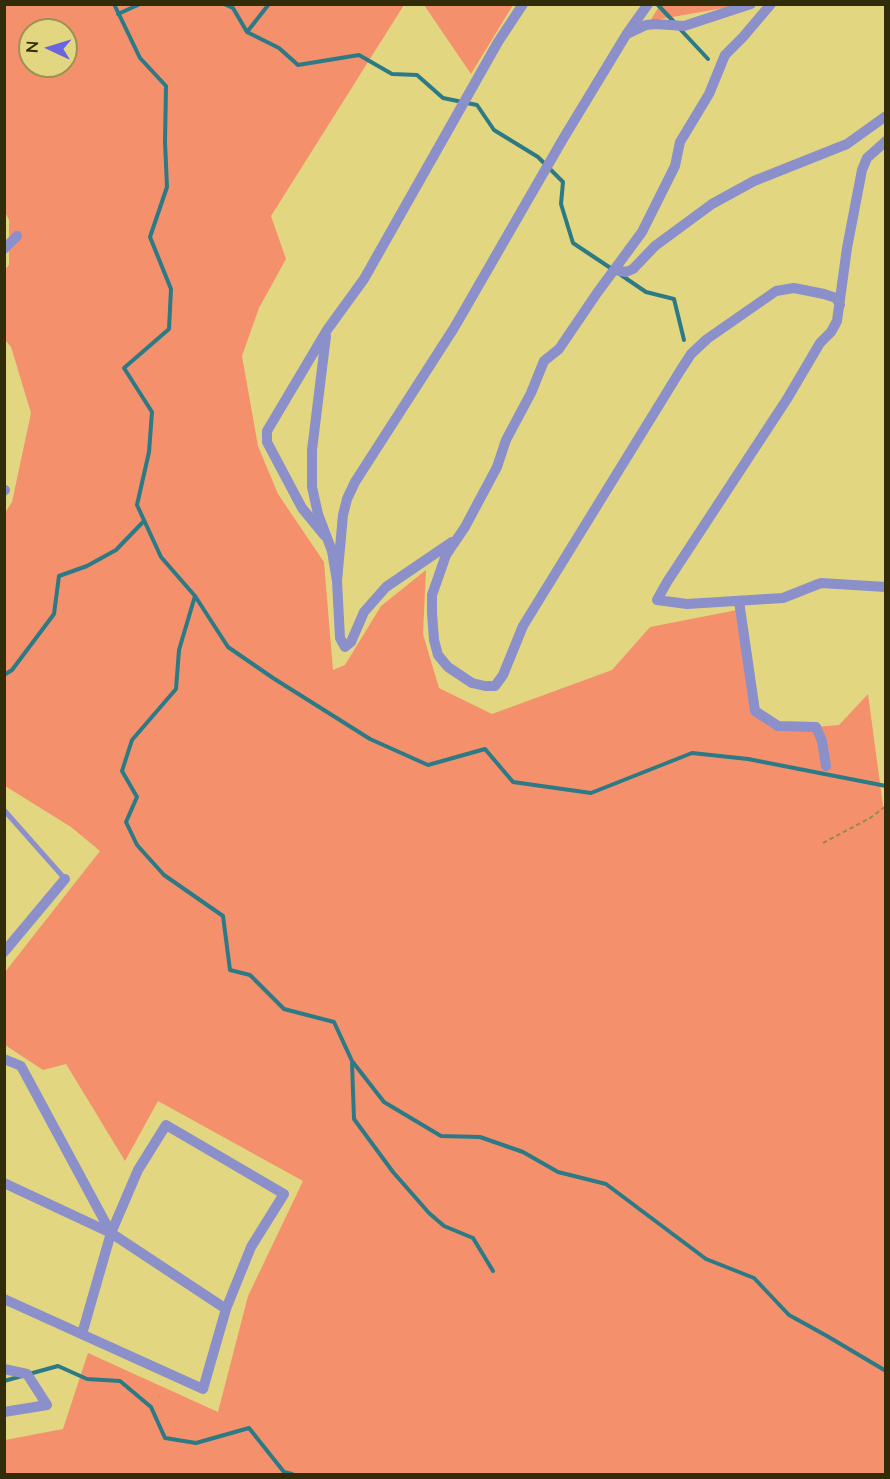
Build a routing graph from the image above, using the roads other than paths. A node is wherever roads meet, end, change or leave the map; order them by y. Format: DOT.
graph roads {
  1 [pos="523,4"];
  2 [pos="648,4"];
  3 [pos="751,4"];
  4 [pos="771,4"];
  5 [pos="626,34"];
  6 [pos="885,116"];
  7 [pos="885,141"];
  8 [pos="17,236"];
  9 [pos="4,249"];
  10 [pos="614,270"];
  11 [pos="840,305"];
  12 [pos="327,330"];
  13 [pos="325,536"];
  14 [pos="457,539"];
  15 [pos="337,581"];
  16 [pos="885,587"];
  17 [pos="739,601"];
  18 [pos="826,766"];
  19 [pos="4,810"];
  20 [pos="64,879"];
  21 [pos="4,952"];
  22 [pos="4,1059"];
  23 [pos="4,1183"];
  24 [pos="111,1233"];
  25 [pos="4,1299"];
  26 [pos="226,1308"];
  27 [pos="82,1334"];
  28 [pos="4,1369"];
  29 [pos="4,1412"];
  1 -- 12 [label="street"];
  2 -- 5 [label="street"];
  3 -- 5 [label="street"];
  4 -- 10 [label="street"];
  5 -- 15 [label="street"];
  6 -- 10 [label="street"];
  7 -- 11 [label="street"];
  8 -- 9 [label="street"];
  10 -- 14 [label="street"];
  11 -- 14 [label="street"];
  11 -- 17 [label="street"];
  12 -- 13 [label="street"];
  12 -- 13 [label="street"];
  13 -- 15 [label="street"];
  14 -- 15 [label="street"];
  16 -- 17 [label="street"];
  17 -- 18 [label="street"];
  19 -- 20 [label="lane"];
  20 -- 21 [label="street"];
  22 -- 24 [label="street"];
  23 -- 24 [label="street"];
  24 -- 26 [label="street"];
  24 -- 26 [label="street"];
  24 -- 27 [label="street"];
  25 -- 27 [label="street"];
  26 -- 27 [label="street"];
  28 -- 29 [label="street"];
}
